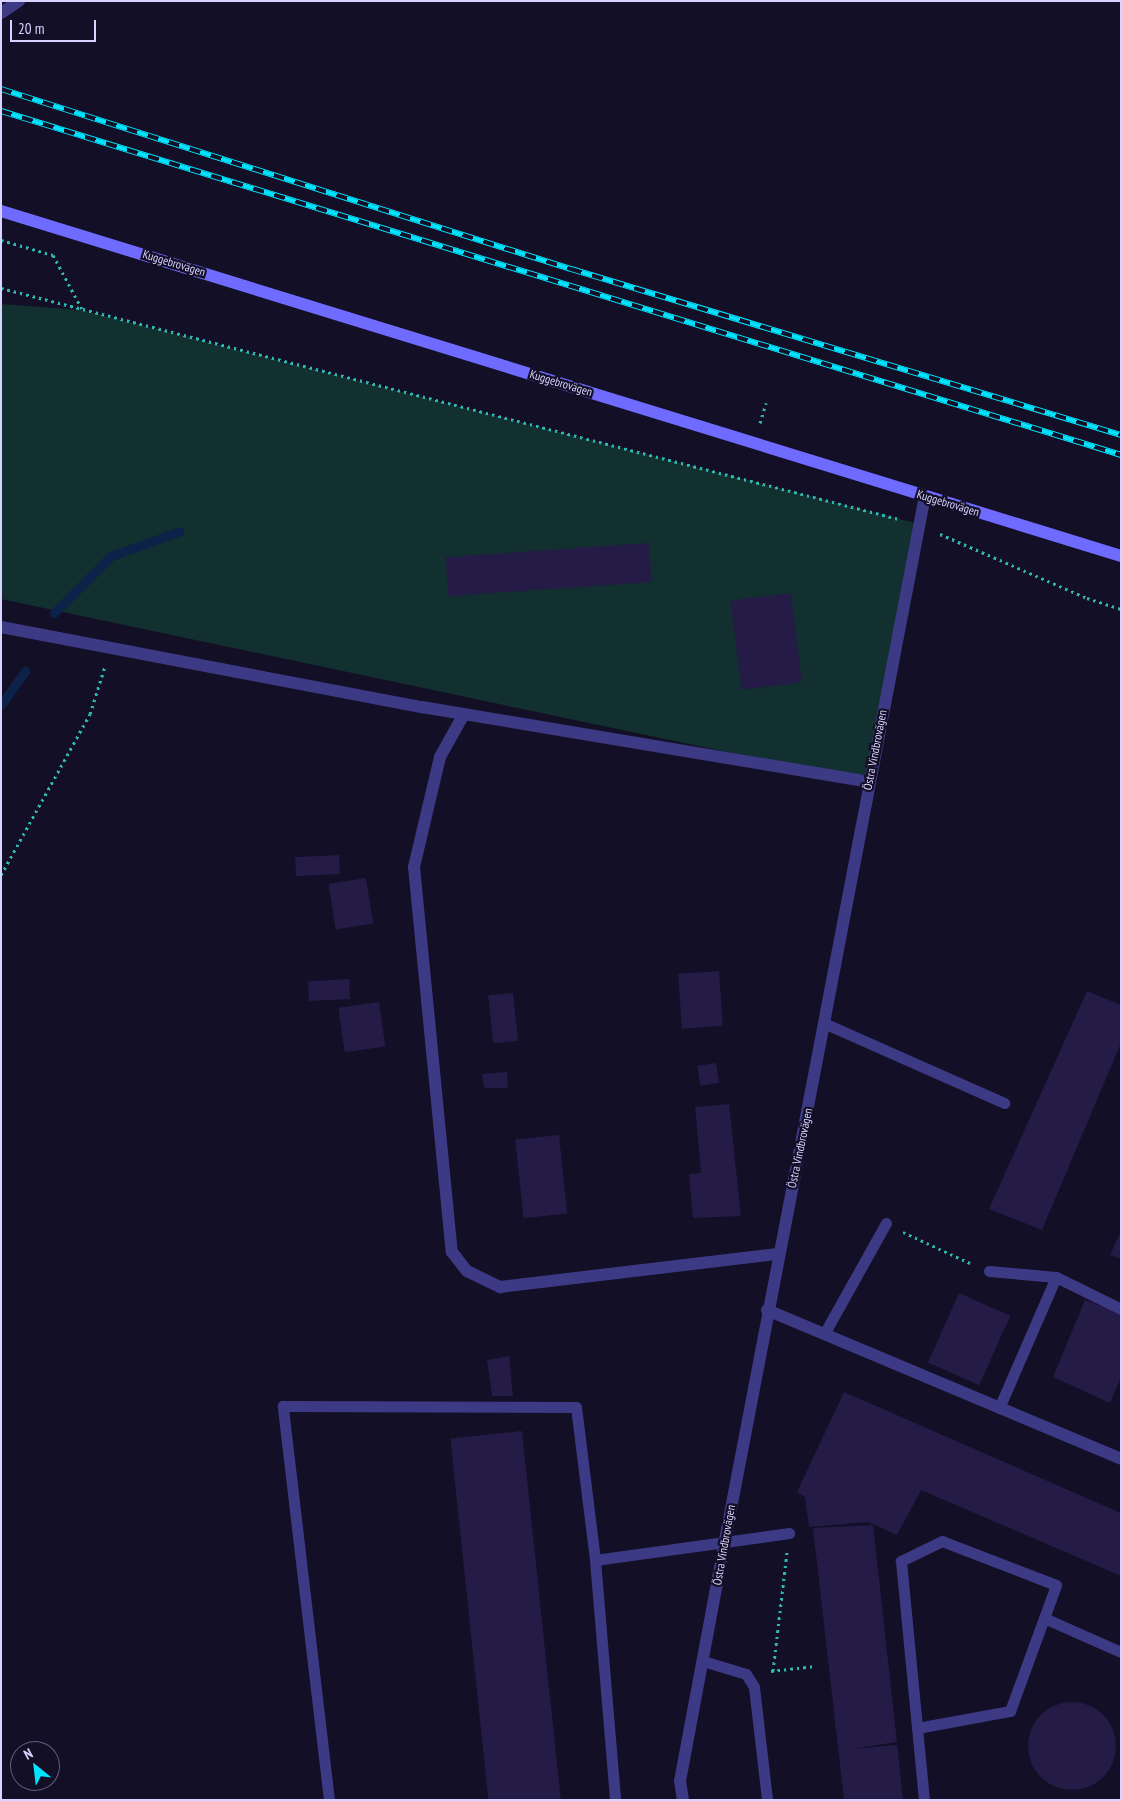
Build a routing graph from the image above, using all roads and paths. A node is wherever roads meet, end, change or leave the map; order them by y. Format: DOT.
graph roads {
  1 [pos="19,1"];
  2 [pos="1,13"];
  3 [pos="1,211"];
  4 [pos="1,240"];
  5 [pos="1,288"];
  6 [pos="82,310"];
  7 [pos="925,496"];
  8 [pos="919,524"];
  9 [pos="1121,556"];
  10 [pos="1121,609"];
  11 [pos="1,627"];
  12 [pos="110,649"];
  13 [pos="464,714"];
  14 [pos="869,782"];
  15 [pos="1,875"];
  16 [pos="826,1024"];
  17 [pos="1004,1103"];
  18 [pos="886,1223"];
  19 [pos="778,1254"];
  20 [pos="989,1272"];
  21 [pos="1056,1277"];
  22 [pos="1121,1309"];
  23 [pos="768,1310"];
  24 [pos="824,1334"];
  25 [pos="999,1408"];
  26 [pos="1121,1459"];
  27 [pos="789,1533"];
  28 [pos="725,1540"];
  29 [pos="594,1560"];
  30 [pos="1044,1618"];
  31 [pos="1121,1652"];
  32 [pos="703,1661"];
  33 [pos="816,1666"];
  34 [pos="773,1671"];
  35 [pos="746,1674"];
  36 [pos="917,1728"];
  37 [pos="329,1800"];
  38 [pos="615,1800"];
  39 [pos="683,1800"];
  40 [pos="767,1800"];
  41 [pos="924,1800"];
  1 -- 2 [label="street"];
  3 -- 7 [label="main road, Kuggebrovägen"];
  4 -- 6 [label="path"];
  5 -- 6 [label="path"];
  6 -- 8 [label="path"];
  7 -- 8 [label="street, Östra Vindbrovägen"];
  7 -- 9 [label="main road, Kuggebrovägen"];
  8 -- 10 [label="path"];
  8 -- 14 [label="street, Östra Vindbrovägen"];
  11 -- 12 [label="street"];
  12 -- 13 [label="street"];
  12 -- 15 [label="path"];
  13 -- 14 [label="street"];
  13 -- 19 [label="street"];
  14 -- 16 [label="street, Östra Vindbrovägen"];
  16 -- 17 [label="lane"];
  16 -- 19 [label="street, Östra Vindbrovägen"];
  18 -- 20 [label="path"];
  18 -- 24 [label="lane"];
  19 -- 23 [label="street, Östra Vindbrovägen"];
  20 -- 21 [label="lane"];
  21 -- 22 [label="lane"];
  21 -- 25 [label="lane"];
  23 -- 24 [label="street"];
  23 -- 28 [label="street, Östra Vindbrovägen"];
  24 -- 25 [label="street"];
  25 -- 26 [label="street"];
  27 -- 28 [label="lane"];
  27 -- 34 [label="path"];
  28 -- 29 [label="lane"];
  28 -- 32 [label="street, Östra Vindbrovägen"];
  29 -- 37 [label="lane"];
  29 -- 38 [label="lane"];
  30 -- 31 [label="lane"];
  30 -- 36 [label="lane"];
  30 -- 36 [label="lane"];
  32 -- 35 [label="lane"];
  32 -- 39 [label="street, Östra Vindbrovägen"];
  33 -- 34 [label="path"];
  34 -- 35 [label="path"];
  35 -- 40 [label="lane"];
  36 -- 41 [label="lane"];
}
